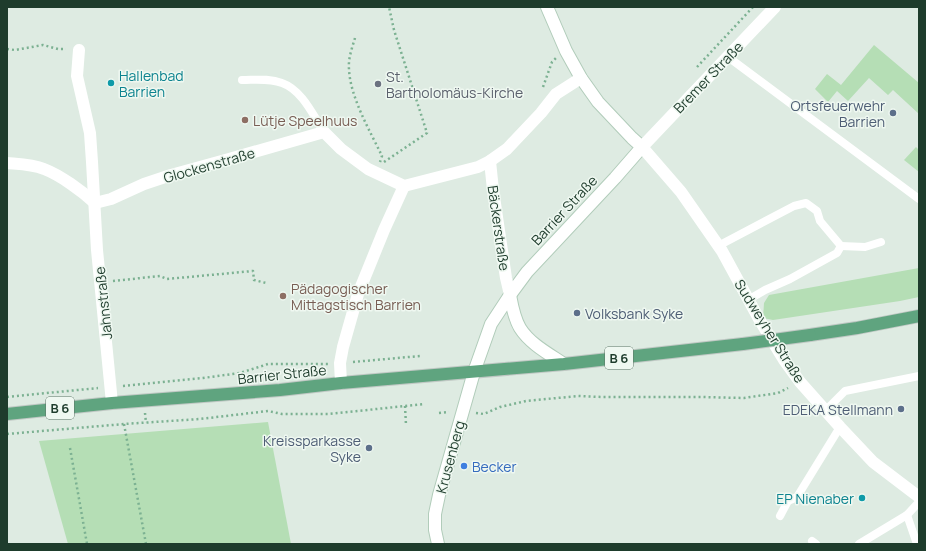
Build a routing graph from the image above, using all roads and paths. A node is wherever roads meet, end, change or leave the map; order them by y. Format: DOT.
graph roads {
  1 [pos="389,7"];
  2 [pos="547,7"];
  3 [pos="775,7"];
  4 [pos="355,38"];
  5 [pos="7,49"];
  6 [pos="79,50"];
  7 [pos="728,57"];
  8 [pos="581,78"];
  9 [pos="242,80"];
  10 [pos="324,132"];
  11 [pos="642,147"];
  12 [pos="490,161"];
  13 [pos="7,163"];
  14 [pos="404,186"];
  15 [pos="919,199"];
  16 [pos="95,204"];
  17 [pos="881,242"];
  18 [pos="718,246"];
  19 [pos="841,246"];
  20 [pos="100,282"];
  21 [pos="266,283"];
  22 [pos="510,294"];
  23 [pos="748,300"];
  24 [pos="919,316"];
  25 [pos="420,356"];
  26 [pos="340,363"];
  27 [pos="564,364"];
  28 [pos="474,372"];
  29 [pos="919,376"];
  30 [pos="800,382"];
  31 [pos="341,383"];
  32 [pos="111,387"];
  33 [pos="7,397"];
  34 [pos="112,403"];
  35 [pos="425,404"];
  36 [pos="405,406"];
  37 [pos="500,407"];
  38 [pos="825,411"];
  39 [pos="7,414"];
  40 [pos="124,424"];
  41 [pos="406,425"];
  42 [pos="840,427"];
  43 [pos="7,434"];
  44 [pos="70,448"];
  45 [pos="919,497"];
  46 [pos="919,502"];
  47 [pos="907,515"];
  48 [pos="780,516"];
  49 [pos="87,544"];
  50 [pos="146,544"];
  51 [pos="438,544"];
  52 [pos="859,544"];
  53 [pos="917,544"];
  1 -- 4 [label="path"];
  2 -- 8 [label="street, Sudweyher Straße"];
  3 -- 7 [label="street, Bremer Straße"];
  5 -- 6 [label="path"];
  6 -- 16 [label="street"];
  7 -- 11 [label="street, Bremer Straße"];
  7 -- 15 [label="lane"];
  8 -- 11 [label="street, Sudweyher Straße"];
  8 -- 12 [label="street"];
  9 -- 10 [label="lane"];
  10 -- 14 [label="street"];
  10 -- 16 [label="street, Glockenstraße"];
  11 -- 18 [label="street, Sudweyher Straße"];
  11 -- 22 [label="street, Barrier Straße"];
  12 -- 14 [label="street"];
  12 -- 22 [label="street, Bäckerstraße"];
  13 -- 16 [label="street"];
  14 -- 26 [label="street"];
  16 -- 20 [label="street, Jahnstraße"];
  17 -- 19 [label="lane"];
  18 -- 19 [label="lane"];
  18 -- 23 [label="street, Sudweyher Straße"];
  19 -- 23 [label="lane"];
  20 -- 21 [label="path"];
  20 -- 32 [label="street, Jahnstraße"];
  22 -- 27 [label="street"];
  22 -- 28 [label="street, Barrier Straße"];
  23 -- 30 [label="street, Sudweyher Straße"];
  24 -- 27 [label="main road, B 6, bridge"];
  25 -- 26 [label="path"];
  26 -- 31 [label="street"];
  26 -- 32 [label="path"];
  27 -- 28 [label="main road, B 6"];
  28 -- 31 [label="main road, Barrier Straße / B 6"];
  28 -- 51 [label="street, Krusenberg"];
  29 -- 38 [label="lane"];
  30 -- 37 [label="path"];
  30 -- 38 [label="street, Sudweyher Straße"];
  31 -- 34 [label="main road, Barrier Straße / B 6"];
  32 -- 33 [label="path"];
  32 -- 34 [label="street, Jahnstraße"];
  34 -- 39 [label="main road, Barrier Straße / B 6"];
  35 -- 36 [label="path"];
  36 -- 40 [label="path"];
  36 -- 41 [label="path"];
  38 -- 42 [label="street, Sudweyher Straße"];
  40 -- 43 [label="path"];
  40 -- 50 [label="path"];
  42 -- 45 [label="street, Sudweyher Straße"];
  42 -- 48 [label="lane"];
  44 -- 49 [label="path"];
  46 -- 47 [label="lane"];
  47 -- 52 [label="lane"];
  47 -- 53 [label="lane"];
}
